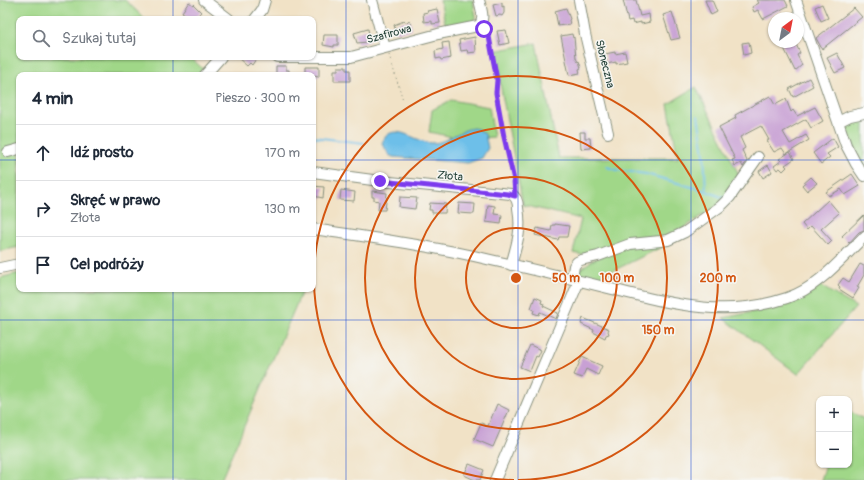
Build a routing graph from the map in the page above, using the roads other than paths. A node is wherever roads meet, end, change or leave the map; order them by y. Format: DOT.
graph roads {
  1 [pos="204,0"];
  2 [pos="265,0"];
  3 [pos="372,0"];
  4 [pos="479,0"];
  5 [pos="579,0"];
  6 [pos="796,0"];
  7 [pos="225,16"];
  8 [pos="257,16"];
  9 [pos="387,49"];
  10 [pos="316,57"];
  11 [pos="218,60"];
  12 [pos="208,72"];
  13 [pos="864,113"];
  14 [pos="838,122"];
  15 [pos="608,133"];
  16 [pos="16,150"];
  17 [pos="8,152"];
  18 [pos="758,157"];
  19 [pos="316,172"];
  20 [pos="864,176"];
  21 [pos="316,229"];
  22 [pos="864,237"];
  23 [pos="16,265"];
  24 [pos="511,265"];
  25 [pos="0,268"];
  26 [pos="575,280"];
  27 [pos="495,480"];
  1 -- 7 [label="street"];
  2 -- 8 [label="street"];
  3 -- 9 [label="street"];
  4 -- 9 [label="street, Szafirowa"];
  5 -- 15 [label="street, Słoneczna"];
  6 -- 14 [label="street"];
  9 -- 10 [label="street, Szafirowa"];
  11 -- 12 [label="street"];
  13 -- 14 [label="street"];
  14 -- 20 [label="street"];
  16 -- 17 [label="street"];
  18 -- 26 [label="street"];
  19 -- 24 [label="street, Złota"];
  21 -- 24 [label="street"];
  22 -- 26 [label="street"];
  23 -- 25 [label="street"];
  24 -- 26 [label="street"];
  26 -- 27 [label="street"];
}
